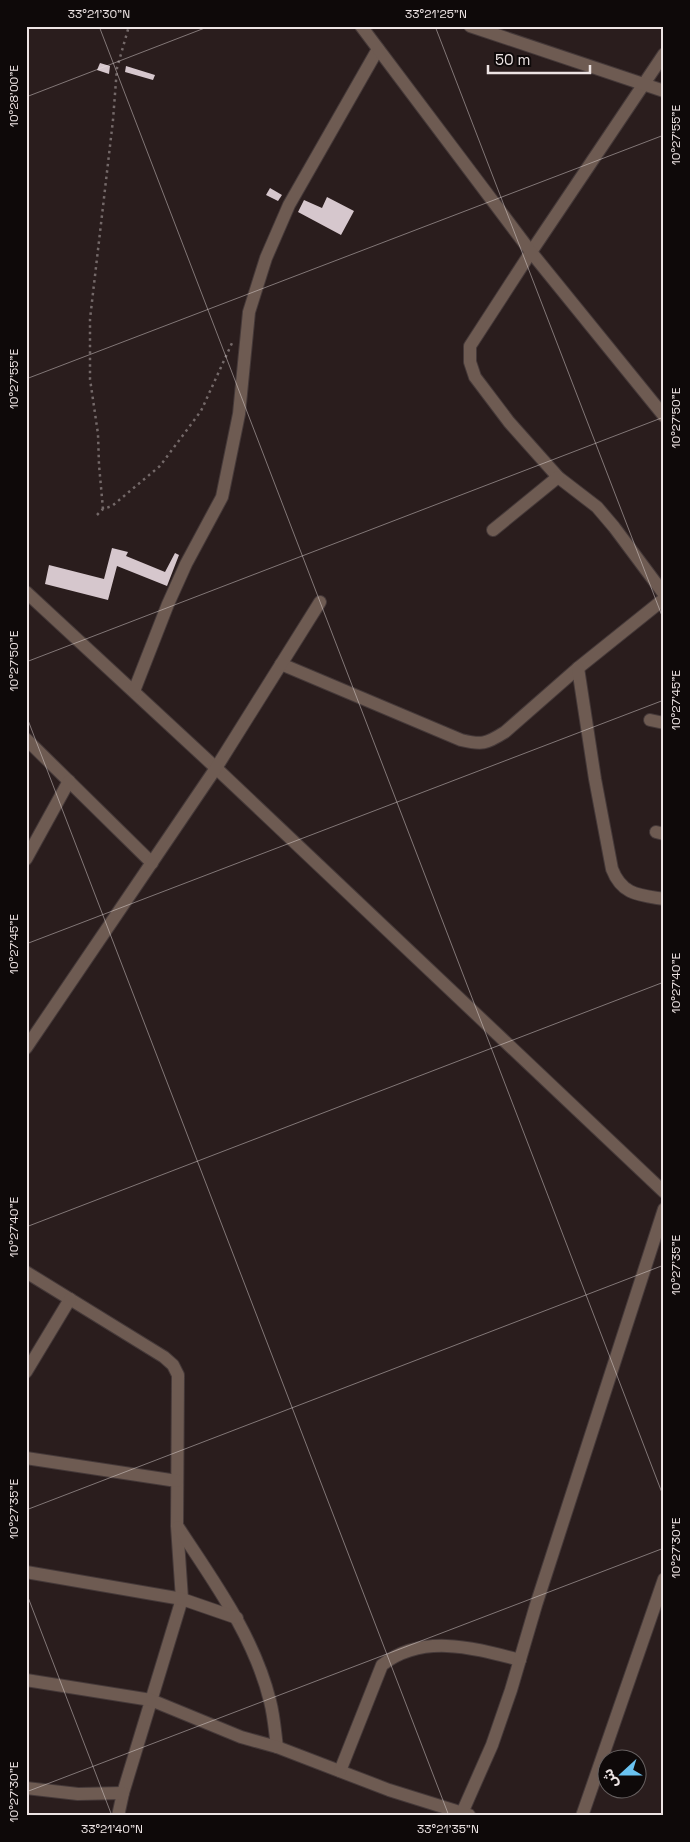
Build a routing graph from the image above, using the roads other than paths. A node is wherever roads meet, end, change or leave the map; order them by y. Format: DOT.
graph roads {
  1 [pos="361,26"];
  2 [pos="470,26"];
  3 [pos="378,49"];
  4 [pos="664,54"];
  5 [pos="643,84"];
  6 [pos="664,91"];
  7 [pos="531,252"];
  8 [pos="664,416"];
  9 [pos="558,477"];
  10 [pos="493,530"];
  11 [pos="26,592"];
  12 [pos="664,594"];
  13 [pos="664,599"];
  14 [pos="320,602"];
  15 [pos="281,664"];
  16 [pos="578,668"];
  17 [pos="134,691"];
  18 [pos="650,720"];
  19 [pos="664,723"];
  20 [pos="26,739"];
  21 [pos="216,768"];
  22 [pos="69,781"];
  23 [pos="26,858"];
  24 [pos="152,863"];
  25 [pos="664,899"];
  26 [pos="26,1048"];
  27 [pos="664,1192"];
  28 [pos="664,1209"];
  29 [pos="26,1272"];
  30 [pos="70,1299"];
  31 [pos="26,1372"];
  32 [pos="26,1458"];
  33 [pos="177,1482"];
  34 [pos="177,1526"];
  35 [pos="26,1572"];
  36 [pos="664,1579"];
  37 [pos="182,1600"];
  38 [pos="237,1618"];
  39 [pos="520,1660"];
  40 [pos="26,1680"];
  41 [pos="151,1700"];
  42 [pos="277,1747"];
  43 [pos="340,1771"];
  44 [pos="26,1788"];
  45 [pos="123,1793"];
  46 [pos="466,1814"];
  47 [pos="118,1816"];
  48 [pos="582,1816"];
  1 -- 3 [label="street"];
  2 -- 5 [label="street"];
  3 -- 7 [label="street"];
  3 -- 17 [label="street"];
  4 -- 5 [label="street"];
  5 -- 6 [label="street"];
  5 -- 7 [label="street"];
  7 -- 8 [label="street"];
  7 -- 9 [label="street"];
  9 -- 10 [label="street"];
  9 -- 12 [label="street"];
  11 -- 17 [label="street"];
  13 -- 16 [label="street"];
  14 -- 15 [label="street"];
  15 -- 16 [label="street"];
  15 -- 21 [label="street"];
  16 -- 25 [label="street"];
  17 -- 21 [label="street"];
  18 -- 19 [label="street"];
  20 -- 22 [label="street"];
  21 -- 24 [label="street"];
  21 -- 27 [label="street"];
  22 -- 23 [label="street"];
  22 -- 24 [label="street"];
  24 -- 26 [label="street"];
  28 -- 39 [label="street"];
  29 -- 30 [label="street"];
  30 -- 31 [label="street"];
  30 -- 33 [label="street"];
  32 -- 33 [label="street"];
  33 -- 34 [label="street"];
  34 -- 37 [label="street"];
  34 -- 38 [label="street"];
  35 -- 37 [label="street"];
  36 -- 48 [label="street"];
  37 -- 38 [label="street"];
  37 -- 41 [label="street"];
  38 -- 42 [label="street"];
  39 -- 43 [label="street"];
  39 -- 46 [label="street"];
  40 -- 41 [label="street"];
  41 -- 42 [label="street"];
  41 -- 45 [label="street"];
  42 -- 43 [label="street"];
  43 -- 46 [label="street"];
  44 -- 45 [label="street"];
  45 -- 47 [label="street"];
}
